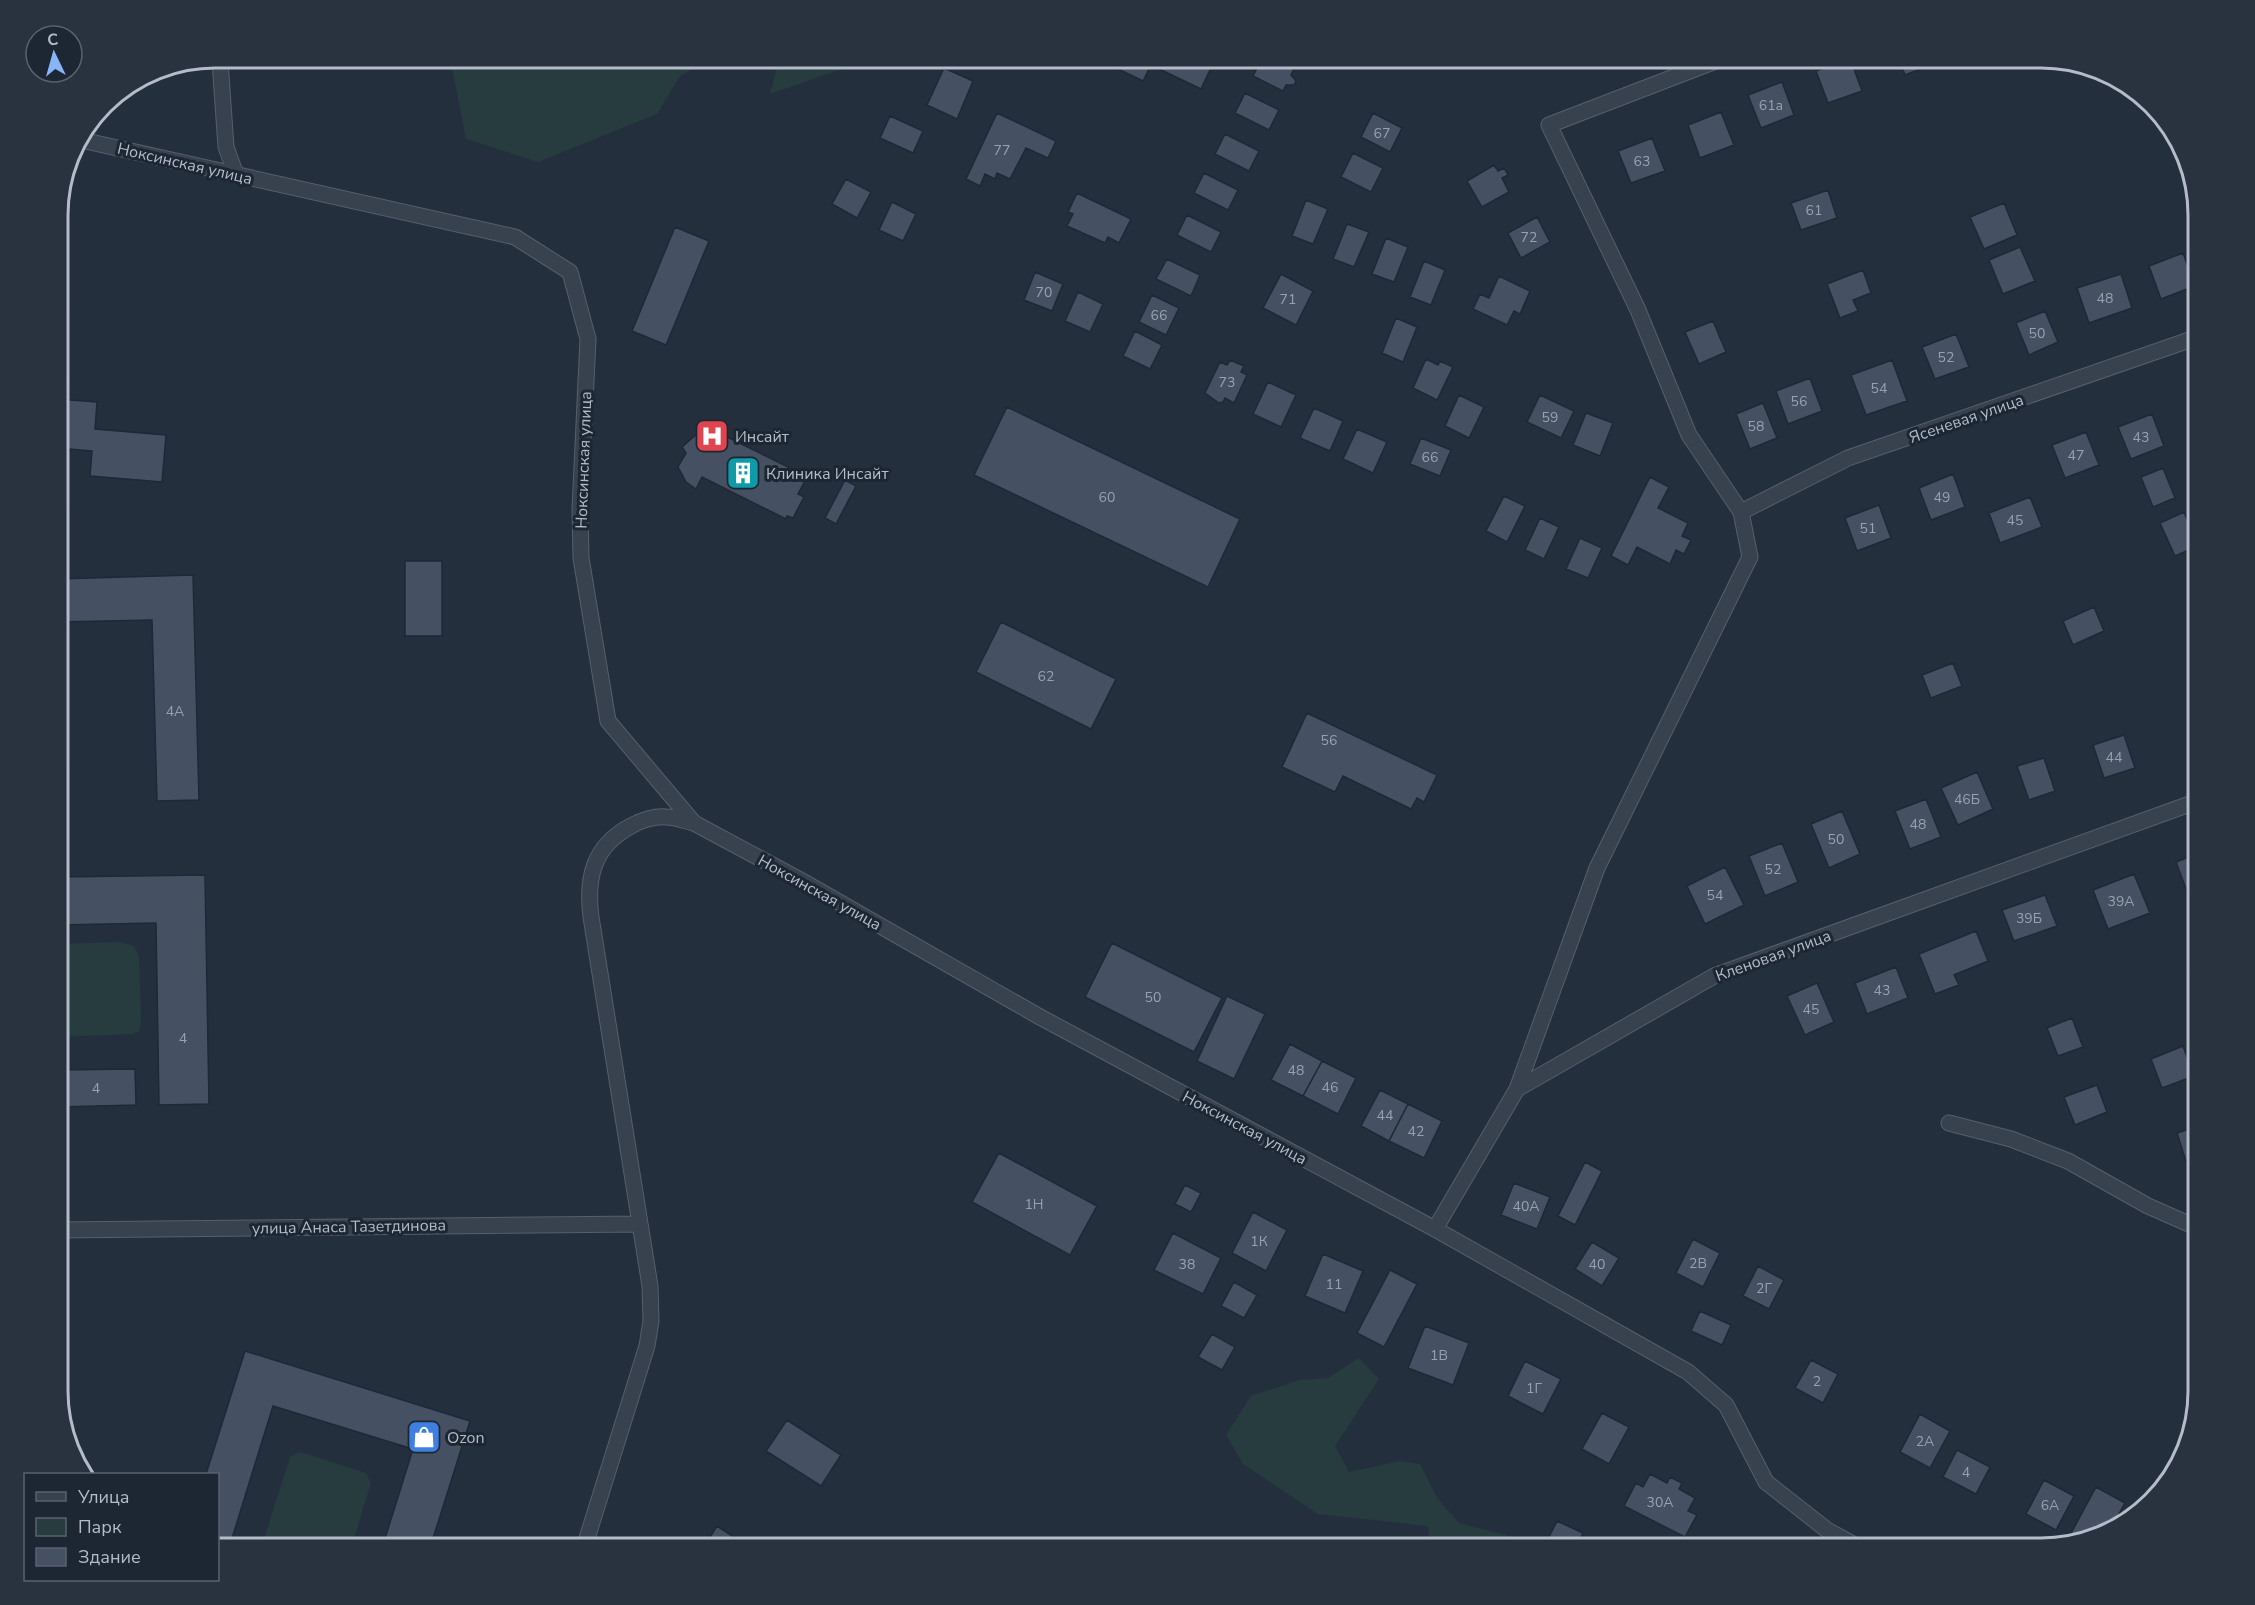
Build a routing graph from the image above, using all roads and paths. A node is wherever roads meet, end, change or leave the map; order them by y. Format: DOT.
graph roads {
  1 [pos="220,68"];
  2 [pos="1697,68"];
  3 [pos="87,141"];
  4 [pos="236,175"];
  5 [pos="2188,340"];
  6 [pos="1741,513"];
  7 [pos="2188,805"];
  8 [pos="694,823"];
  9 [pos="1516,1089"];
  10 [pos="1949,1123"];
  11 [pos="640,1224"];
  12 [pos="2188,1224"];
  13 [pos="1435,1229"];
  14 [pos="68,1230"];
  15 [pos="587,1538"];
  16 [pos="1842,1538"];
  1 -- 4 [label="street"];
  2 -- 6 [label="street"];
  3 -- 4 [label="street, Ноксинская улица"];
  4 -- 8 [label="street, Ноксинская улица"];
  5 -- 6 [label="street, Ясеневая улица"];
  6 -- 9 [label="street"];
  7 -- 9 [label="street, Кленовая улица"];
  8 -- 11 [label="street"];
  8 -- 13 [label="street, Ноксинская улица"];
  9 -- 13 [label="street"];
  10 -- 12 [label="street"];
  11 -- 14 [label="street, улица Анаса Тазетдинова"];
  11 -- 15 [label="street"];
  13 -- 16 [label="street, Ноксинская улица"];
}
